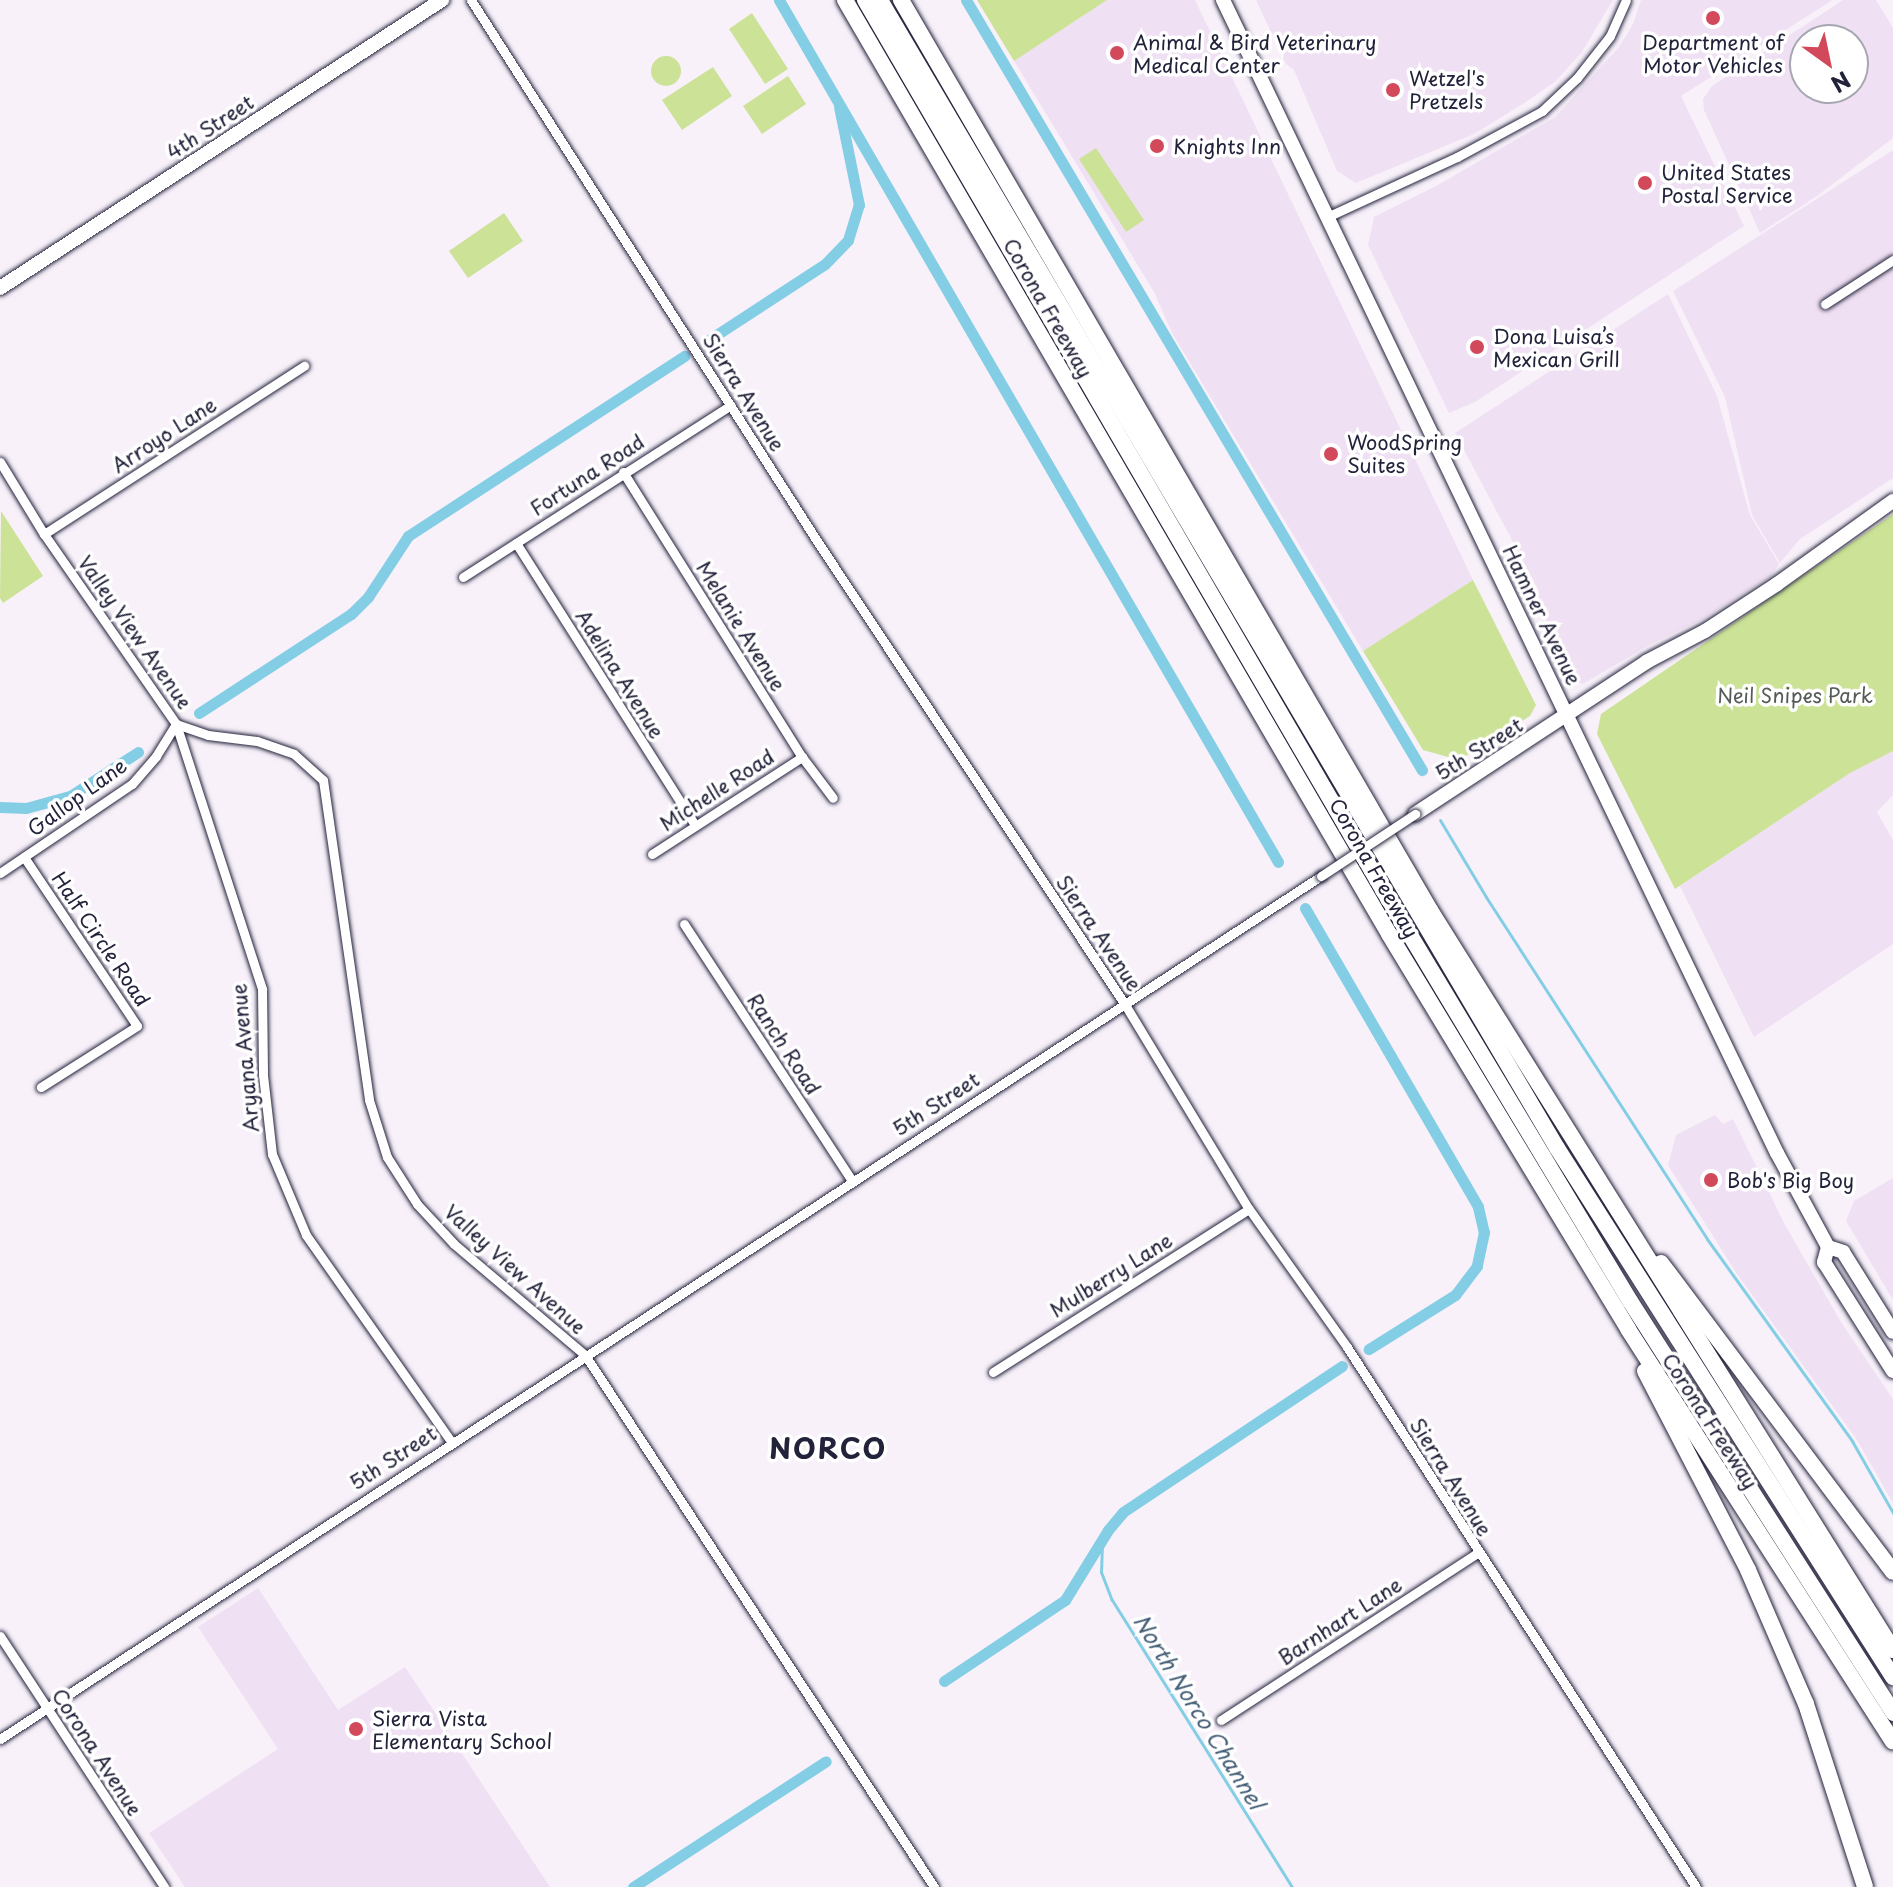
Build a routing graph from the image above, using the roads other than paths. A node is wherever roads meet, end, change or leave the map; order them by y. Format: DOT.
graph roads {
  1 [pos="442,0"];
  2 [pos="471,0"];
  3 [pos="845,0"];
  4 [pos="865,0"];
  5 [pos="880,0"];
  6 [pos="901,0"];
  7 [pos="1223,0"];
  8 [pos="1626,0"];
  9 [pos="1022,213"];
  10 [pos="1327,217"];
  11 [pos="983,235"];
  12 [pos="1893,260"];
  13 [pos="0,288"];
  14 [pos="1825,304"];
  15 [pos="1055,313"];
  16 [pos="304,366"];
  17 [pos="731,405"];
  18 [pos="0,462"];
  19 [pos="623,472"];
  20 [pos="1893,501"];
  21 [pos="44,534"];
  22 [pos="516,543"];
  23 [pos="463,577"];
  24 [pos="1568,715"];
  25 [pos="176,724"];
  26 [pos="802,757"];
  27 [pos="833,798"];
  28 [pos="1415,814"];
  29 [pos="694,824"];
  30 [pos="652,854"];
  31 [pos="24,857"];
  32 [pos="0,873"];
  33 [pos="684,924"];
  34 [pos="1124,1003"];
  35 [pos="41,1087"];
  36 [pos="1572,1137"];
  37 [pos="853,1182"];
  38 [pos="1249,1209"];
  39 [pos="1828,1247"];
  40 [pos="1628,1329"];
  41 [pos="1893,1332"];
  42 [pos="585,1355"];
  43 [pos="1893,1371"];
  44 [pos="993,1372"];
  45 [pos="452,1443"];
  46 [pos="1477,1553"];
  47 [pos="1893,1572"];
  48 [pos="0,1636"];
  49 [pos="1893,1650"];
  50 [pos="1893,1677"];
  51 [pos="46,1708"];
  52 [pos="1893,1713"];
  53 [pos="1221,1720"];
  54 [pos="0,1739"];
  55 [pos="1893,1741"];
  56 [pos="164,1887"];
  57 [pos="934,1887"];
  58 [pos="1696,1887"];
  59 [pos="1865,1887"];
  1 -- 13 [label="main road, 4th Street"];
  2 -- 17 [label="street, Sierra Avenue"];
  3 -- 11 [label="highway, Corona Freeway"];
  4 -- 15 [label="highway"];
  5 -- 15 [label="highway"];
  6 -- 9 [label="highway, Corona Freeway"];
  7 -- 10 [label="main road, Hamner Avenue"];
  8 -- 10 [label="street"];
  9 -- 15 [label="highway"];
  9 -- 36 [label="highway, Corona Freeway"];
  10 -- 24 [label="main road, Hamner Avenue"];
  11 -- 15 [label="highway"];
  11 -- 40 [label="highway, Corona Freeway"];
  12 -- 14 [label="street"];
  15 -- 50 [label="highway"];
  15 -- 52 [label="highway"];
  16 -- 21 [label="street, Arroyo Lane"];
  17 -- 19 [label="street, Fortuna Road"];
  17 -- 34 [label="street, Sierra Avenue"];
  18 -- 21 [label="street, Valley View Avenue"];
  19 -- 22 [label="street, Fortuna Road"];
  19 -- 26 [label="street, Melanie Avenue"];
  20 -- 24 [label="main road, 5th Street"];
  21 -- 25 [label="street, Valley View Avenue"];
  22 -- 23 [label="street, Fortuna Road"];
  22 -- 29 [label="street, Adelina Avenue"];
  24 -- 28 [label="main road, 5th Street"];
  24 -- 39 [label="main road, Hamner Avenue"];
  25 -- 31 [label="street, Gallop Lane"];
  25 -- 42 [label="street, Valley View Avenue"];
  25 -- 45 [label="street, Aryana Avenue"];
  26 -- 27 [label="street, Melanie Avenue"];
  26 -- 29 [label="street, Michelle Road"];
  28 -- 34 [label="street, 5th Street, bridge"];
  29 -- 30 [label="street, Michelle Road"];
  31 -- 32 [label="street, Gallop Lane"];
  31 -- 35 [label="street, Half Circle Road"];
  33 -- 37 [label="street, Ranch Road"];
  34 -- 37 [label="street, 5th Street"];
  34 -- 38 [label="street, Sierra Avenue"];
  36 -- 47 [label="highway"];
  36 -- 49 [label="highway, Corona Freeway"];
  37 -- 42 [label="street, 5th Street"];
  38 -- 44 [label="street, Mulberry Lane"];
  38 -- 46 [label="street, Sierra Avenue"];
  39 -- 41 [label="main road, Hamner Avenue"];
  39 -- 43 [label="main road, Hamner Avenue"];
  40 -- 55 [label="highway, Corona Freeway"];
  40 -- 59 [label="highway"];
  42 -- 45 [label="street, 5th Street"];
  42 -- 57 [label="street, Valley View Avenue"];
  45 -- 51 [label="street, 5th Street"];
  46 -- 53 [label="street, Barnhart Lane"];
  46 -- 58 [label="street, Sierra Avenue"];
  48 -- 51 [label="street, Corona Avenue"];
  51 -- 54 [label="street, 5th Street"];
  51 -- 56 [label="street, Corona Avenue"];
}
